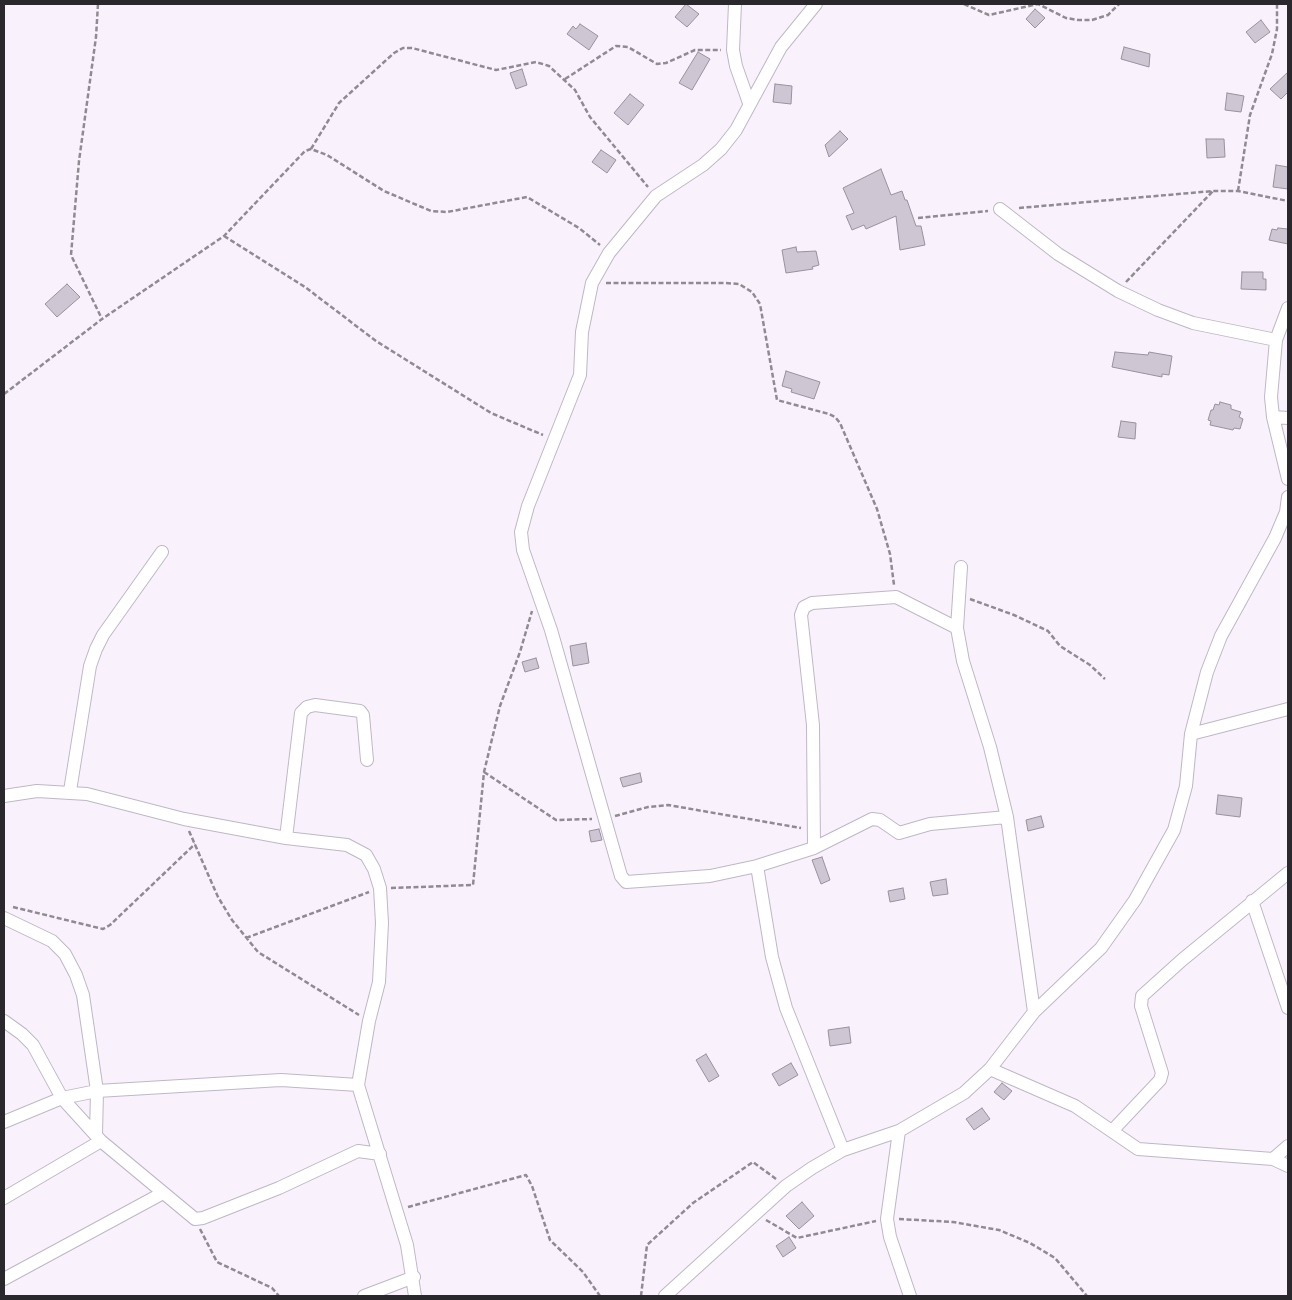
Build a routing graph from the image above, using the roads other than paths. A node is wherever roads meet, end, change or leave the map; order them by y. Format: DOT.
graph roads {
  1 [pos="735,4"];
  2 [pos="816,4"];
  3 [pos="749,103"];
  4 [pos="1000,210"];
  5 [pos="1287,316"];
  6 [pos="1276,340"];
  7 [pos="1273,417"];
  8 [pos="1288,418"];
  9 [pos="1288,479"];
  10 [pos="1288,497"];
  11 [pos="1287,511"];
  12 [pos="162,552"];
  13 [pos="960,568"];
  14 [pos="957,628"];
  15 [pos="1288,709"];
  16 [pos="1191,734"];
  17 [pos="367,760"];
  18 [pos="70,791"];
  19 [pos="4,796"];
  20 [pos="1007,817"];
  21 [pos="286,838"];
  22 [pos="814,848"];
  23 [pos="757,866"];
  24 [pos="1288,873"];
  25 [pos="1252,901"];
  26 [pos="4,918"];
  27 [pos="1288,1008"];
  28 [pos="1034,1012"];
  29 [pos="4,1021"];
  30 [pos="990,1069"];
  31 [pos="358,1085"];
  32 [pos="97,1091"];
  33 [pos="62,1098"];
  34 [pos="4,1122"];
  35 [pos="899,1131"];
  36 [pos="1112,1131"];
  37 [pos="99,1138"];
  38 [pos="1288,1146"];
  39 [pos="843,1150"];
  40 [pos="380,1154"];
  41 [pos="1273,1159"];
  42 [pos="1288,1166"];
  43 [pos="163,1194"];
  44 [pos="4,1198"];
  45 [pos="414,1277"];
  46 [pos="4,1279"];
  47 [pos="364,1296"];
  48 [pos="415,1296"];
  49 [pos="665,1296"];
  50 [pos="910,1296"];
  1 -- 3 [label="street"];
  2 -- 3 [label="street"];
  3 -- 23 [label="street"];
  4 -- 6 [label="street"];
  5 -- 6 [label="street"];
  6 -- 7 [label="street"];
  7 -- 8 [label="street"];
  7 -- 9 [label="street"];
  10 -- 11 [label="street"];
  11 -- 16 [label="street"];
  12 -- 18 [label="street"];
  13 -- 14 [label="street"];
  14 -- 20 [label="street"];
  14 -- 22 [label="street"];
  15 -- 16 [label="street"];
  16 -- 28 [label="street"];
  17 -- 21 [label="street"];
  18 -- 19 [label="street"];
  18 -- 21 [label="street"];
  20 -- 22 [label="street"];
  20 -- 28 [label="street"];
  21 -- 31 [label="street"];
  22 -- 23 [label="street"];
  23 -- 39 [label="street"];
  24 -- 25 [label="street"];
  25 -- 27 [label="street"];
  25 -- 36 [label="street"];
  26 -- 32 [label="street"];
  28 -- 30 [label="street"];
  29 -- 33 [label="street"];
  30 -- 35 [label="street"];
  30 -- 36 [label="street"];
  31 -- 32 [label="street"];
  31 -- 40 [label="street"];
  32 -- 33 [label="street"];
  32 -- 37 [label="street"];
  33 -- 34 [label="street"];
  33 -- 37 [label="street"];
  35 -- 39 [label="street"];
  35 -- 50 [label="street"];
  36 -- 41 [label="street"];
  37 -- 43 [label="street"];
  37 -- 44 [label="street"];
  38 -- 41 [label="street"];
  39 -- 49 [label="street"];
  40 -- 43 [label="street"];
  40 -- 45 [label="street"];
  41 -- 42 [label="street"];
  43 -- 46 [label="street"];
  45 -- 47 [label="street"];
  45 -- 48 [label="street"];
}
